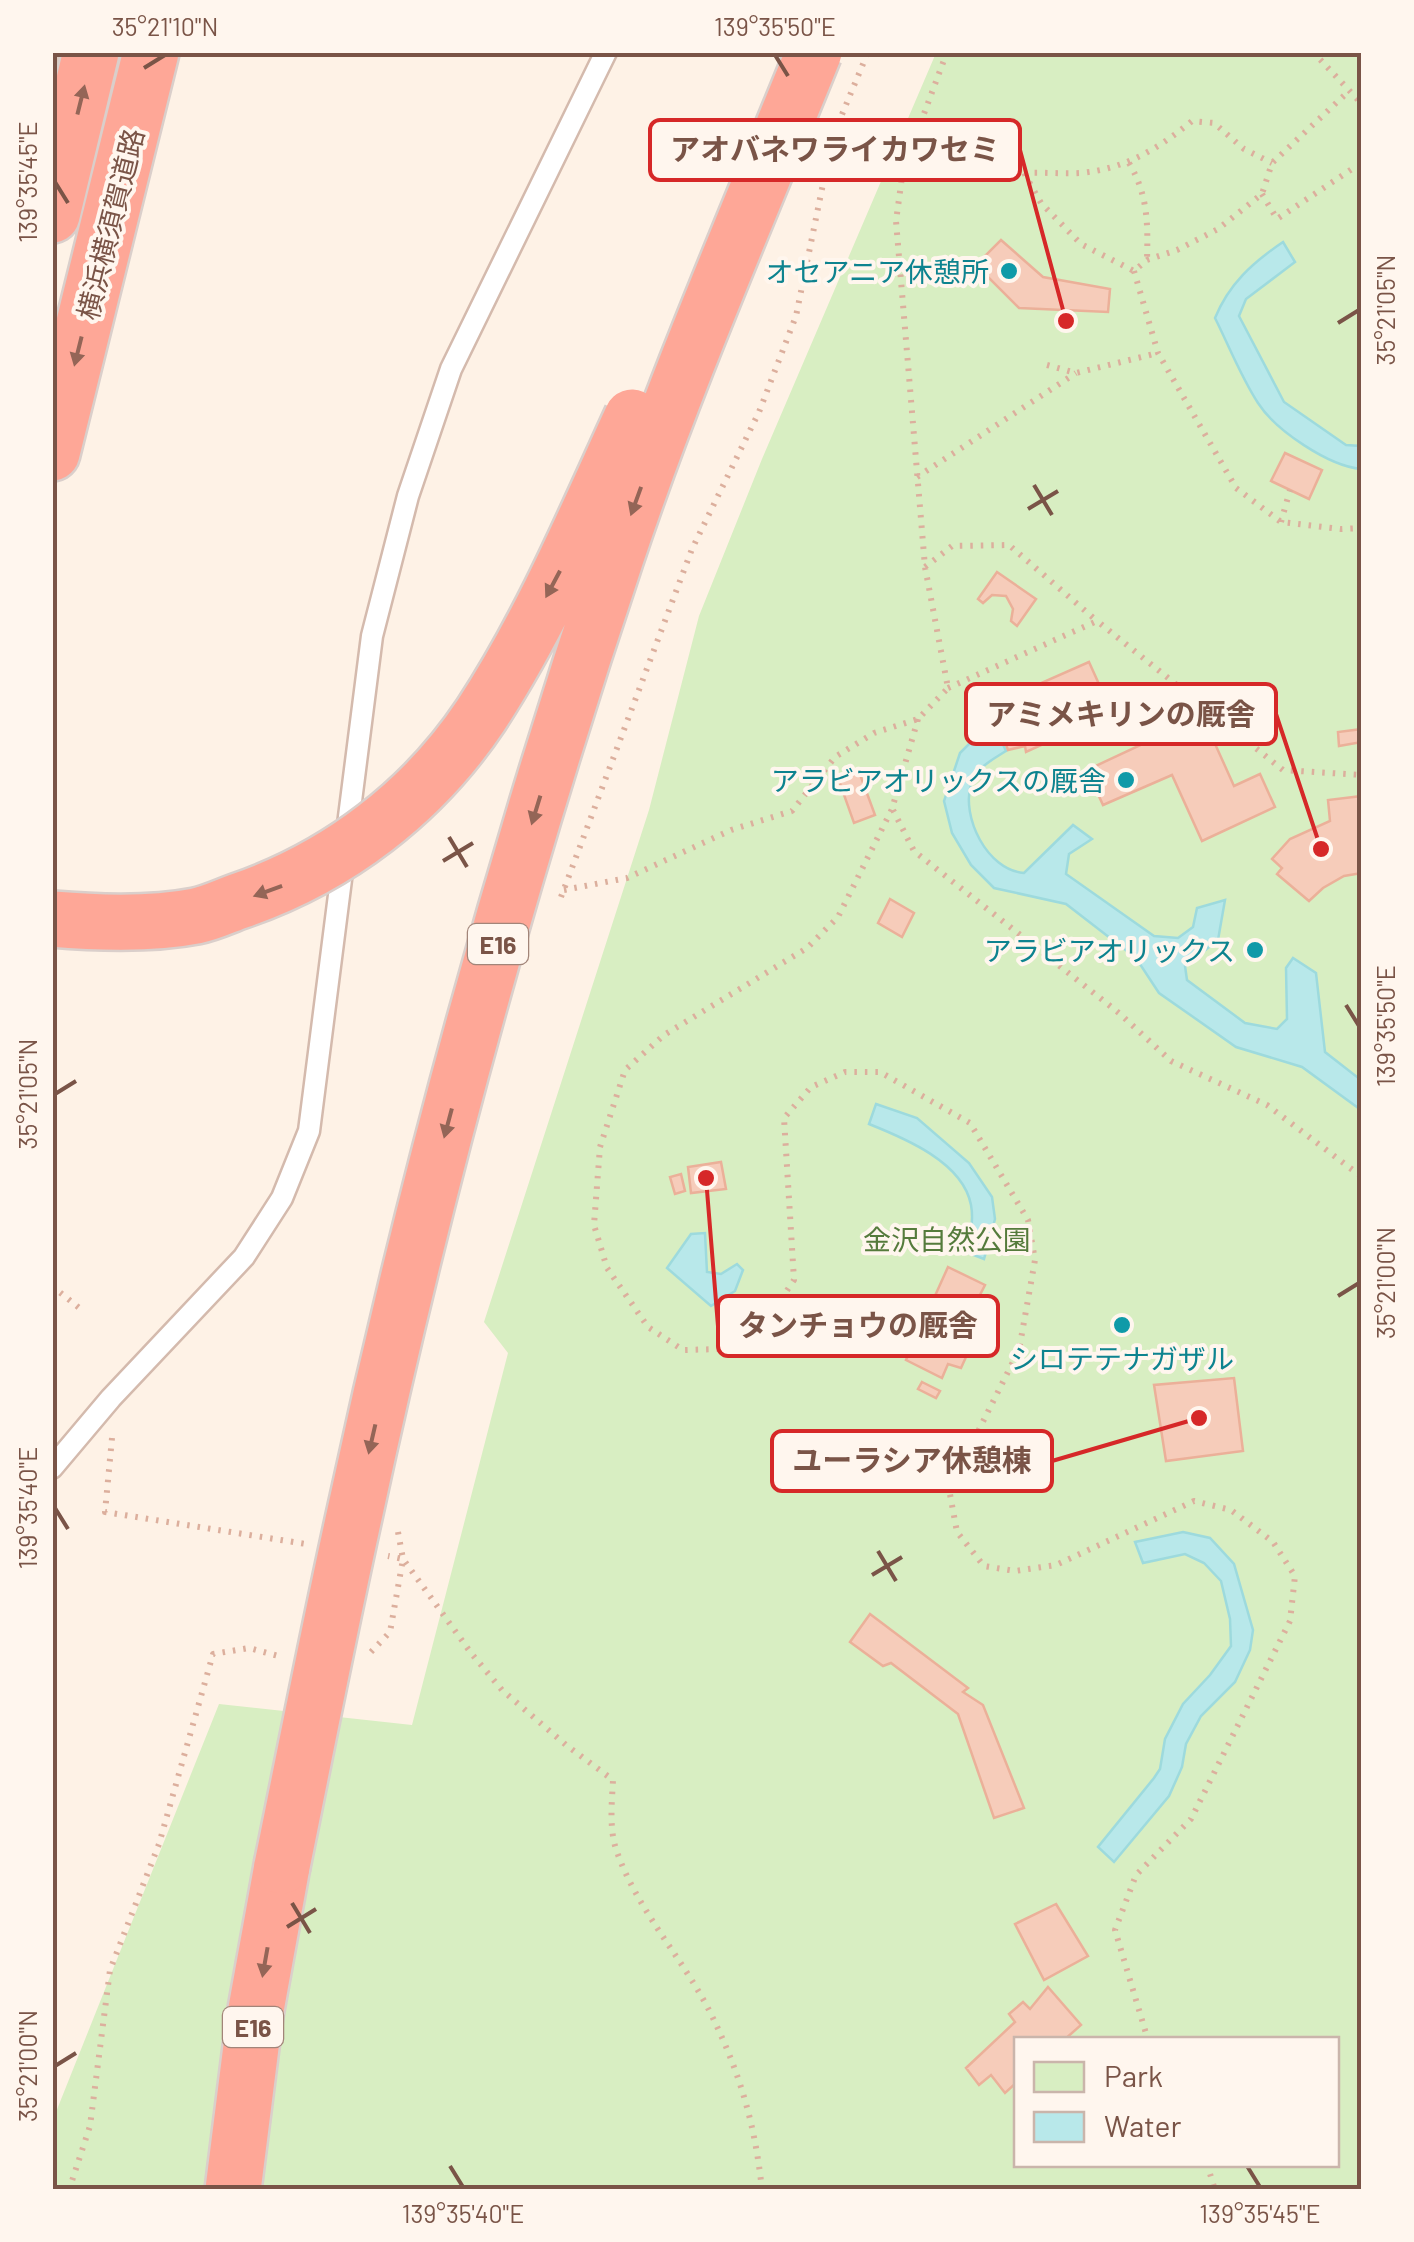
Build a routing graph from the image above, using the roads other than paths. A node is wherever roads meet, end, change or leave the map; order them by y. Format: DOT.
graph roads {
  1 [pos="91,52"];
  2 [pos="151,52"];
  3 [pos="606,52"];
  4 [pos="803,52"];
  5 [pos="814,52"];
  6 [pos="52,215"];
  7 [pos="52,453"];
  8 [pos="52,919"];
  9 [pos="52,1468"];
  10 [pos="232,2190"];
  6 -- 1 [label="highway, 横浜横須賀道路, one-way"];
  2 -- 7 [label="highway, 横浜横須賀道路, one-way"];
  3 -- 9 [label="lane"];
  4 -- 8 [label="highway, one-way, bridge"];
  5 -- 10 [label="highway, E16, one-way, bridge"];
}
